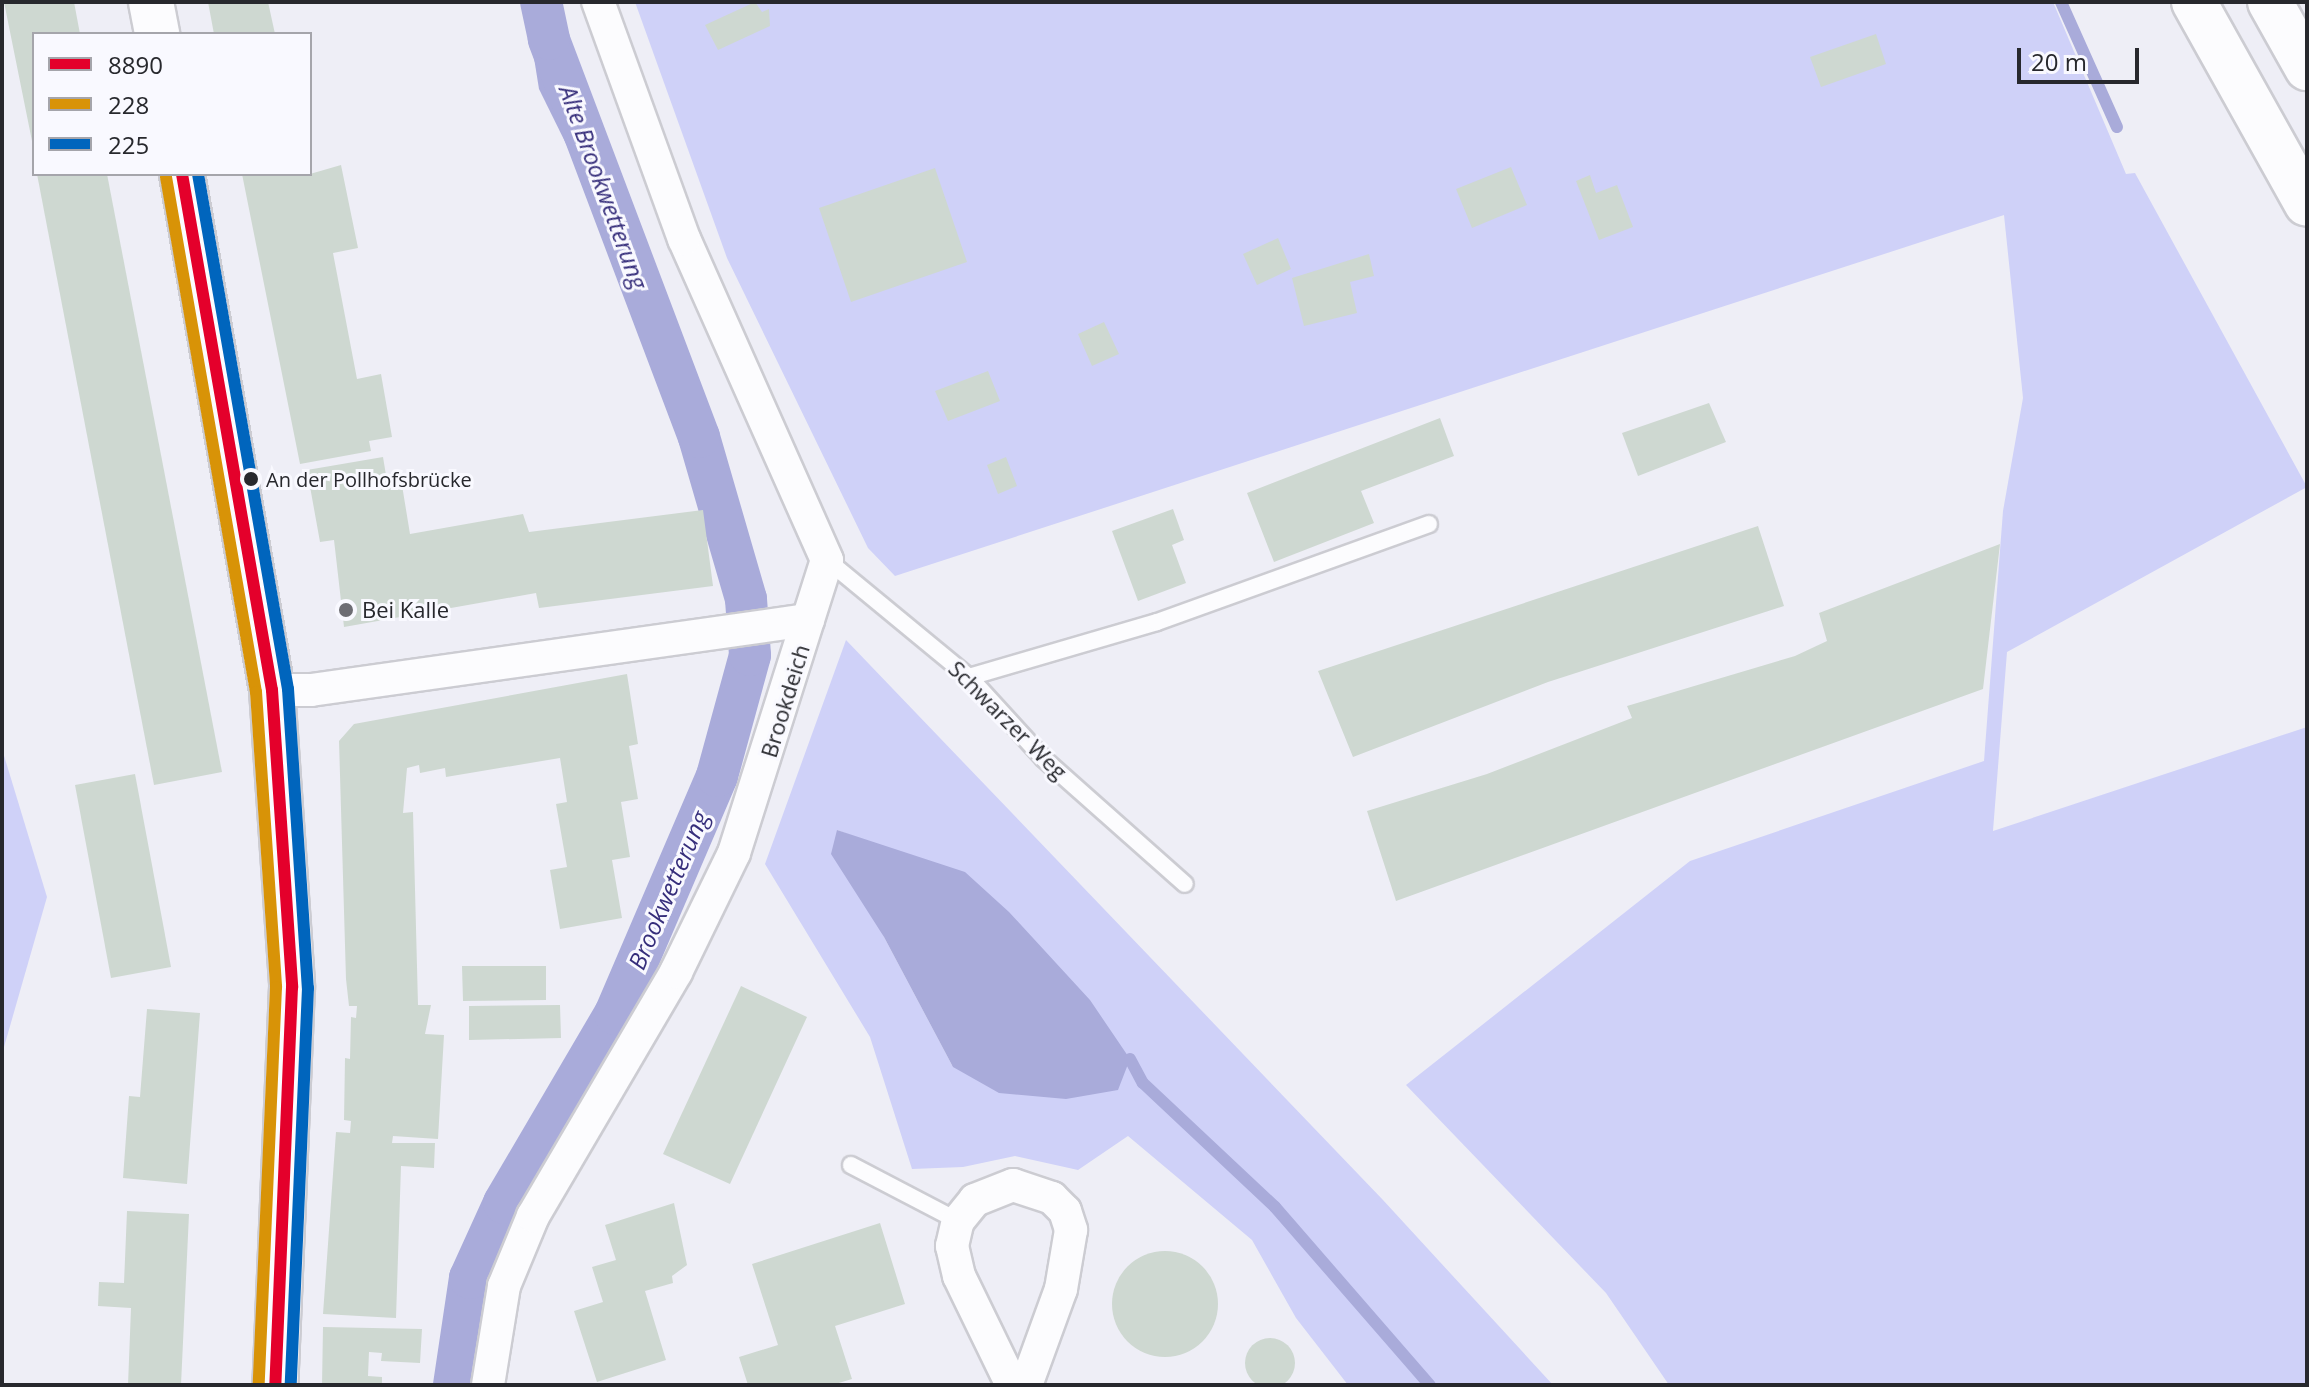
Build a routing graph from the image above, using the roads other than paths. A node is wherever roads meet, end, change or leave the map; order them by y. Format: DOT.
graph roads {
  1 [pos="151,2"];
  2 [pos="598,2"];
  3 [pos="2194,2"];
  4 [pos="2270,2"];
  5 [pos="157,32"];
  6 [pos="2307,68"];
  7 [pos="182,176"];
  8 [pos="2307,204"];
  9 [pos="1429,524"];
  10 [pos="827,560"];
  11 [pos="808,620"];
  12 [pos="969,677"];
  13 [pos="272,690"];
  14 [pos="1185,884"];
  15 [pos="851,1165"];
  16 [pos="958,1221"];
  17 [pos="275,1385"];
  18 [pos="488,1385"];
  19 [pos="1012,1385"];
  20 [pos="1026,1385"];
  1 -- 5 [label="main road"];
  2 -- 10 [label="street"];
  3 -- 8 [label="main road"];
  4 -- 6 [label="main road"];
  7 -- 13 [label="main road"];
  9 -- 12 [label="lane"];
  10 -- 11 [label="street, Brookdeich"];
  10 -- 12 [label="lane, Schwarzer Weg"];
  11 -- 13 [label="street"];
  11 -- 18 [label="street, Brookdeich"];
  12 -- 14 [label="lane, Schwarzer Weg"];
  13 -- 17 [label="main road"];
  15 -- 16 [label="lane"];
  16 -- 19 [label="street"];
  16 -- 20 [label="street"];
}
